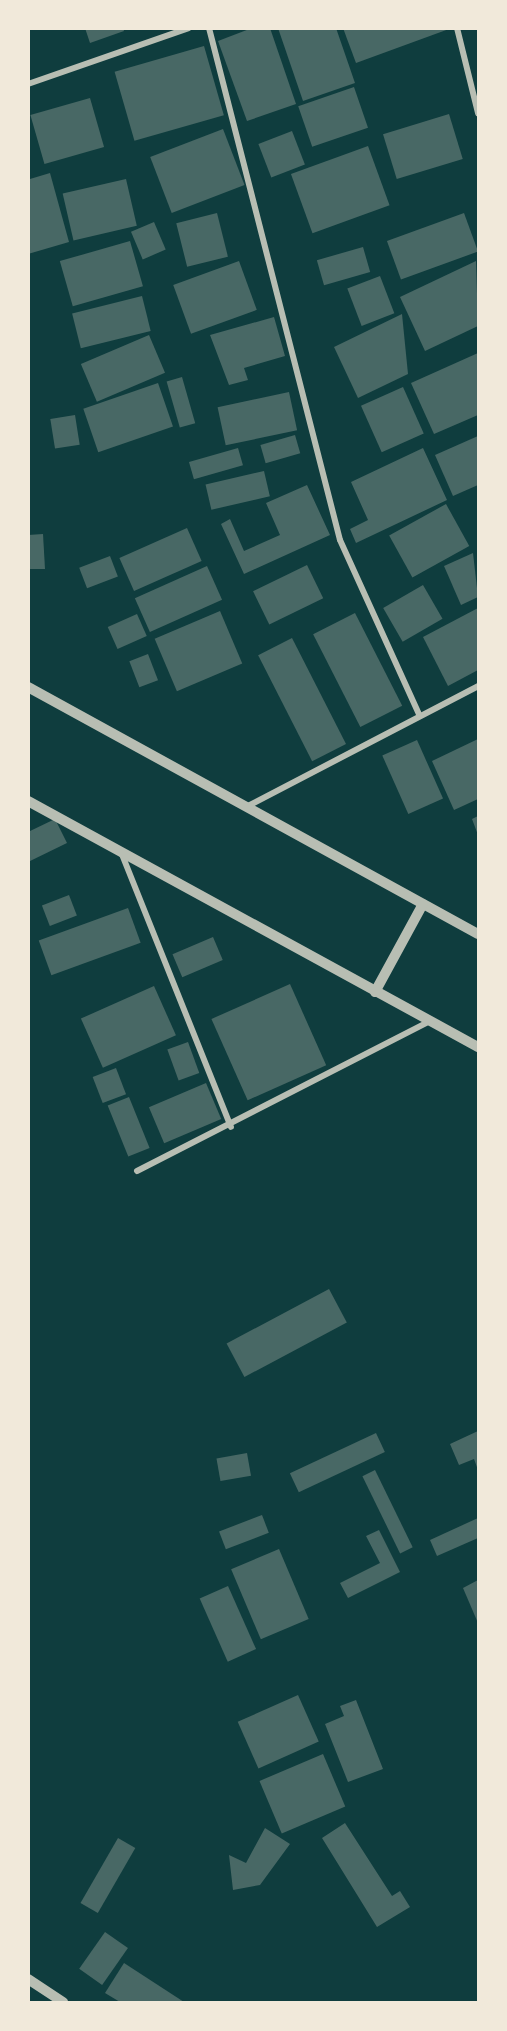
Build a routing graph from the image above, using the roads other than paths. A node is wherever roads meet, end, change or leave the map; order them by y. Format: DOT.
graph roads {
  1 [pos="189,28"];
  2 [pos="209,28"];
  3 [pos="457,28"];
  4 [pos="28,84"];
  5 [pos="478,113"];
  6 [pos="478,686"];
  7 [pos="28,687"];
  8 [pos="419,714"];
  9 [pos="28,801"];
  10 [pos="246,807"];
  11 [pos="121,852"];
  12 [pos="423,904"];
  13 [pos="478,934"];
  14 [pos="375,992"];
  15 [pos="431,1021"];
  16 [pos="478,1047"];
  17 [pos="231,1127"];
  18 [pos="137,1171"];
  19 [pos="28,1980"];
  20 [pos="63,2002"];
  1 -- 4 [label="street"];
  2 -- 8 [label="street"];
  3 -- 5 [label="street"];
  6 -- 8 [label="street"];
  7 -- 10 [label="street"];
  8 -- 10 [label="street"];
  9 -- 11 [label="street"];
  10 -- 12 [label="street"];
  11 -- 14 [label="street"];
  11 -- 17 [label="street"];
  12 -- 13 [label="street"];
  12 -- 14 [label="street"];
  14 -- 15 [label="street"];
  15 -- 16 [label="street"];
  15 -- 17 [label="street"];
  17 -- 18 [label="street"];
  19 -- 20 [label="street"];
}
